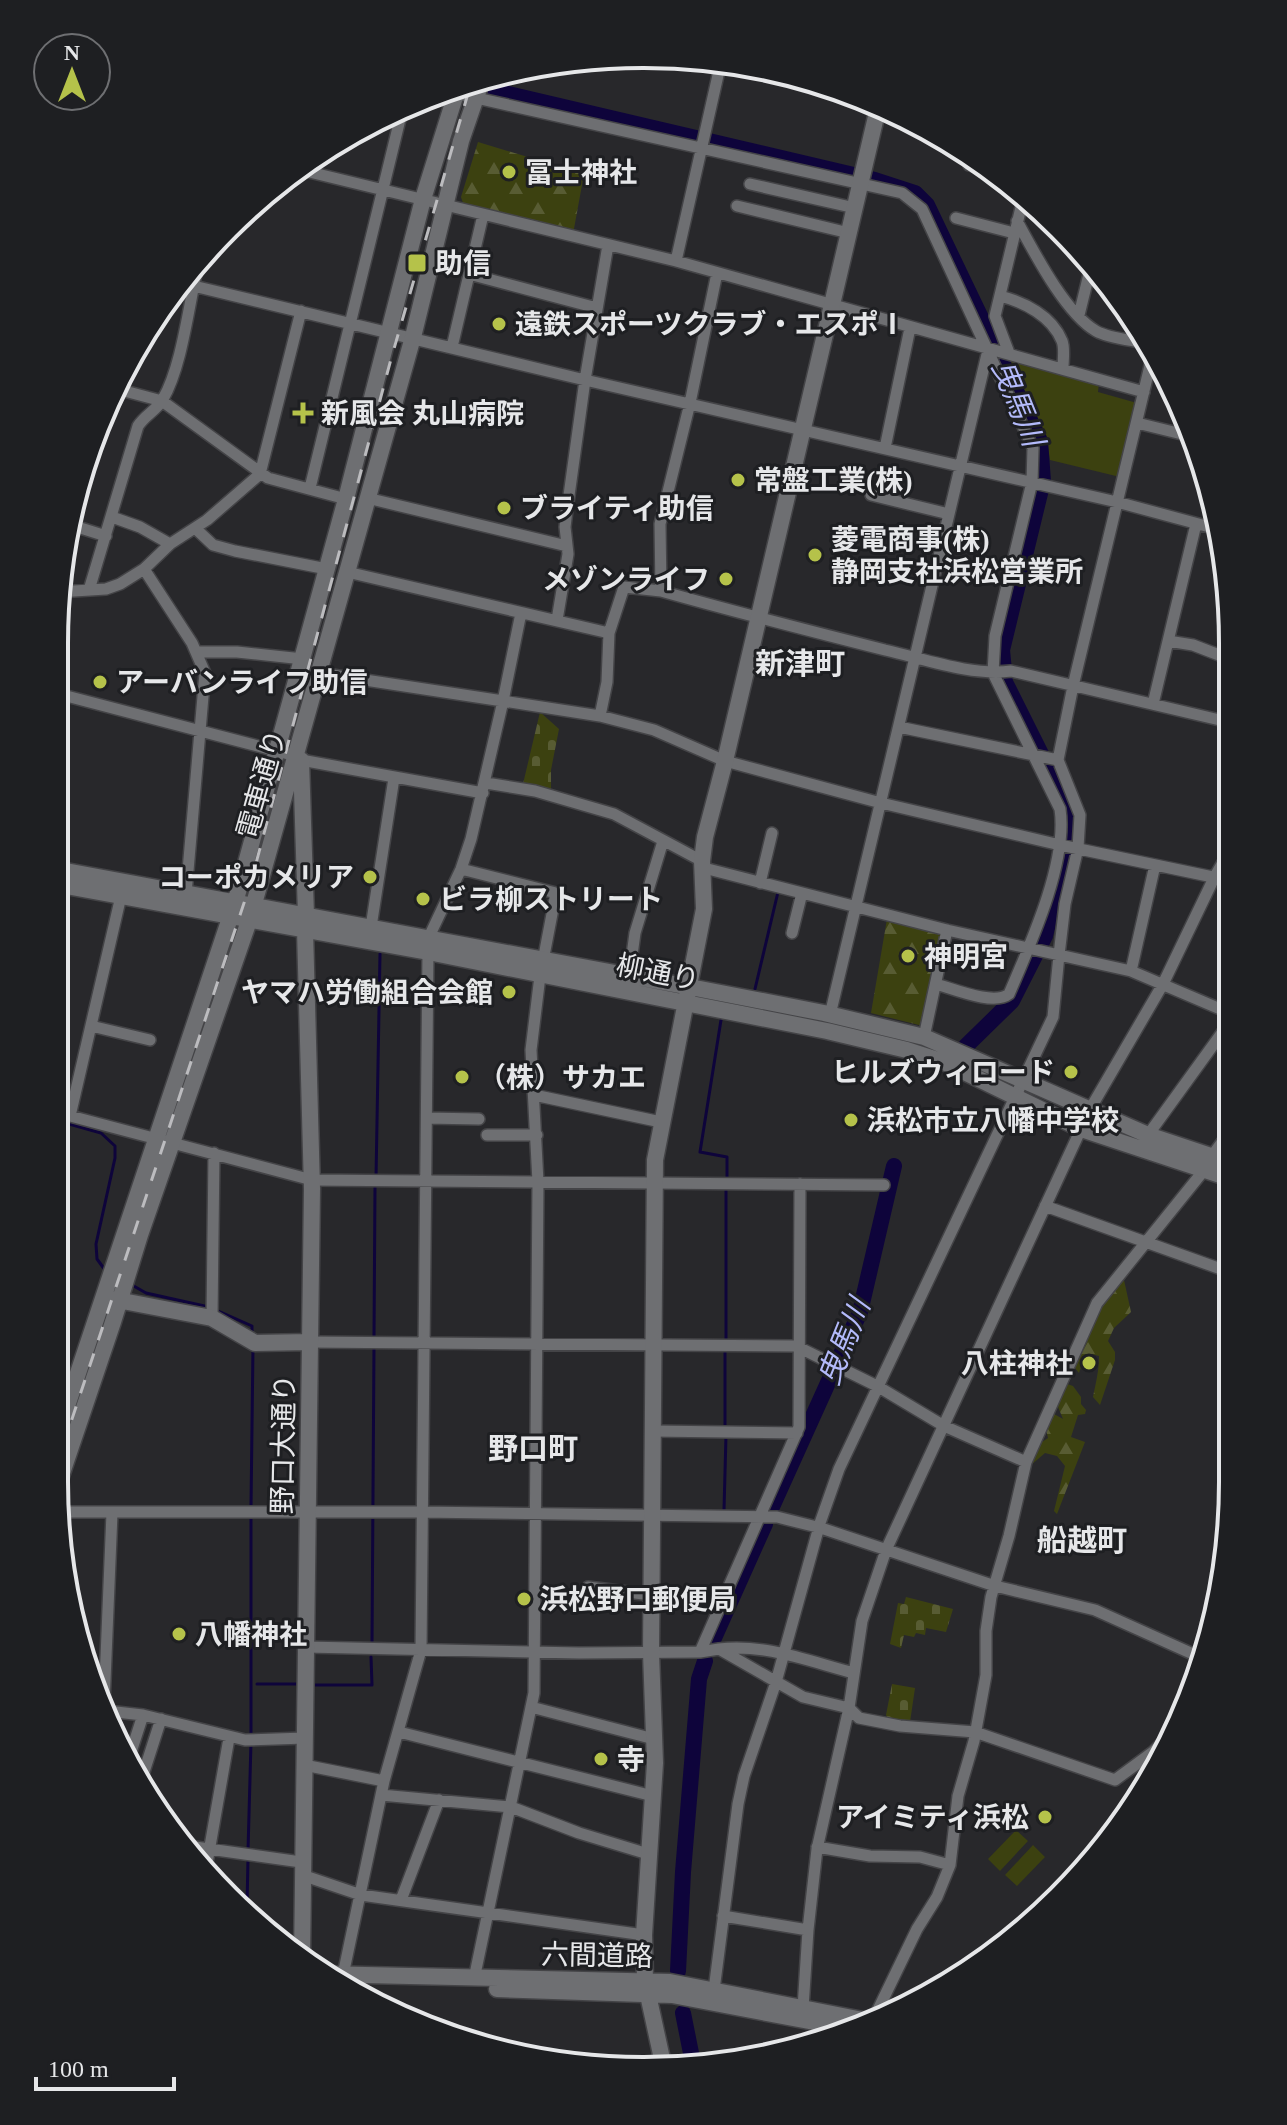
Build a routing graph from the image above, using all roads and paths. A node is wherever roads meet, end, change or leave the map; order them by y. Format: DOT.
graph roads {
  1 [pos="719,73"];
  2 [pos="488,90"];
  3 [pos="477,93"];
  4 [pos="451,102"];
  5 [pos="876,117"];
  6 [pos="399,122"];
  7 [pos="703,147"];
  8 [pos="313,173"];
  9 [pos="863,179"];
  10 [pos="750,184"];
  11 [pos="383,190"];
  12 [pos="423,199"];
  13 [pos="446,205"];
  14 [pos="737,206"];
  15 [pos="855,208"];
  16 [pos="1020,209"];
  17 [pos="483,215"];
  18 [pos="956,218"];
  19 [pos="1015,227"];
  20 [pos="849,233"];
  21 [pos="608,245"];
  22 [pos="676,261"];
  23 [pos="717,273"];
  24 [pos="469,274"];
  25 [pos="1088,278"];
  26 [pos="193,285"];
  27 [pos="185,295"];
  28 [pos="1000,296"];
  29 [pos="831,304"];
  30 [pos="597,308"];
  31 [pos="301,311"];
  32 [pos="1079,315"];
  33 [pos="351,322"];
  34 [pos="910,328"];
  35 [pos="390,331"];
  36 [pos="413,337"];
  37 [pos="1132,341"];
  38 [pos="452,347"];
  39 [pos="998,351"];
  40 [pos="1148,367"];
  41 [pos="1063,368"];
  42 [pos="585,380"];
  43 [pos="126,391"];
  44 [pos="1144,392"];
  45 [pos="162,401"];
  46 [pos="690,403"];
  47 [pos="1137,423"];
  48 [pos="802,428"];
  49 [pos="1179,433"];
  50 [pos="885,448"];
  51 [pos="960,465"];
  52 [pos="260,474"];
  53 [pos="1038,484"];
  54 [pos="310,488"];
  55 [pos="871,495"];
  56 [pos="367,498"];
  57 [pos="346,499"];
  58 [pos="1117,502"];
  59 [pos="949,514"];
  60 [pos="112,517"];
  61 [pos="1196,524"];
  62 [pos="1207,527"];
  63 [pos="80,528"];
  64 [pos="195,528"];
  65 [pos="106,536"];
  66 [pos="170,544"];
  67 [pos="567,546"];
  68 [pos="144,569"];
  69 [pos="327,569"];
  70 [pos="347,572"];
  71 [pos="89,590"];
  72 [pos="71,591"];
  73 [pos="661,591"];
  74 [pos="521,613"];
  75 [pos="758,619"];
  76 [pos="557,620"];
  77 [pos="609,633"];
  78 [pos="1168,641"];
  79 [pos="196,652"];
  80 [pos="1219,655"];
  81 [pos="915,657"];
  82 [pos="303,659"];
  83 [pos="319,673"];
  84 [pos="995,673"];
  85 [pos="1073,686"];
  86 [pos="68,696"];
  87 [pos="503,701"];
  88 [pos="1153,704"];
  89 [pos="600,716"];
  90 [pos="1219,720"];
  91 [pos="899,727"];
  92 [pos="200,729"];
  93 [pos="277,751"];
  94 [pos="1035,755"];
  95 [pos="299,758"];
  96 [pos="1055,760"];
  97 [pos="725,761"];
  98 [pos="394,778"];
  99 [pos="484,788"];
  100 [pos="881,803"];
  101 [pos="772,833"];
  102 [pos="663,841"];
  103 [pos="1068,847"];
  104 [pos="703,865"];
  105 [pos="1155,865"];
  106 [pos="461,869"];
  107 [pos="1219,869"];
  108 [pos="68,871"];
  109 [pos="1215,876"];
  110 [pos="1219,877"];
  111 [pos="760,883"];
  112 [pos="68,886"];
  113 [pos="802,893"];
  114 [pos="186,894"];
  115 [pos="121,896"];
  116 [pos="856,907"];
  117 [pos="233,910"];
  118 [pos="252,912"];
  119 [pos="306,922"];
  120 [pos="371,927"];
  121 [pos="947,930"];
  122 [pos="792,933"];
  123 [pos="428,946"];
  124 [pos="1034,949"];
  125 [pos="1059,955"];
  126 [pos="542,969"];
  127 [pos="1131,971"];
  128 [pos="629,977"];
  129 [pos="936,984"];
  130 [pos="1163,984"];
  131 [pos="688,996"];
  132 [pos="1219,1011"];
  133 [pos="830,1015"];
  134 [pos="91,1026"];
  135 [pos="1219,1035"];
  136 [pos="924,1037"];
  137 [pos="150,1040"];
  138 [pos="1022,1080"];
  139 [pos="534,1095"];
  140 [pos="1015,1096"];
  141 [pos="1089,1111"];
  142 [pos="70,1116"];
  143 [pos="427,1118"];
  144 [pos="479,1119"];
  145 [pos="661,1122"];
  146 [pos="1081,1129"];
  147 [pos="487,1135"];
  148 [pos="537,1135"];
  149 [pos="1148,1135"];
  150 [pos="156,1139"];
  151 [pos="173,1143"];
  152 [pos="214,1153"];
  153 [pos="1218,1163"];
  154 [pos="312,1180"];
  155 [pos="426,1181"];
  156 [pos="538,1182"];
  157 [pos="654,1183"];
  158 [pos="800,1184"];
  159 [pos="884,1185"];
  160 [pos="1045,1206"];
  161 [pos="1144,1242"];
  162 [pos="1219,1268"];
  163 [pos="112,1299"];
  164 [pos="212,1318"];
  165 [pos="310,1342"];
  166 [pos="424,1343"];
  167 [pos="539,1343"];
  168 [pos="653,1344"];
  169 [pos="799,1348"];
  170 [pos="877,1386"];
  171 [pos="68,1410"];
  172 [pos="944,1426"];
  173 [pos="653,1431"];
  174 [pos="797,1433"];
  175 [pos="68,1450"];
  176 [pos="1026,1462"];
  177 [pos="308,1511"];
  178 [pos="69,1512"];
  179 [pos="422,1512"];
  180 [pos="112,1513"];
  181 [pos="537,1514"];
  182 [pos="652,1514"];
  183 [pos="760,1516"];
  184 [pos="821,1528"];
  185 [pos="886,1550"];
  186 [pos="995,1586"];
  187 [pos="588,1587"];
  188 [pos="651,1595"];
  189 [pos="306,1647"];
  190 [pos="719,1649"];
  191 [pos="421,1650"];
  192 [pos="536,1651"];
  193 [pos="700,1652"];
  194 [pos="651,1653"];
  195 [pos="1192,1654"];
  196 [pos="784,1655"];
  197 [pos="854,1673"];
  198 [pos="105,1682"];
  199 [pos="776,1682"];
  200 [pos="531,1707"];
  201 [pos="849,1708"];
  202 [pos="116,1712"];
  203 [pos="143,1715"];
  204 [pos="161,1719"];
  205 [pos="399,1732"];
  206 [pos="975,1732"];
  207 [pos="229,1738"];
  208 [pos="305,1738"];
  209 [pos="654,1739"];
  210 [pos="133,1747"];
  211 [pos="1150,1754"];
  212 [pos="519,1761"];
  213 [pos="304,1765"];
  214 [pos="145,1769"];
  215 [pos="384,1781"];
  216 [pos="381,1795"];
  217 [pos="653,1796"];
  218 [pos="439,1800"];
  219 [pos="511,1807"];
  220 [pos="817,1847"];
  221 [pos="201,1848"];
  222 [pos="210,1850"];
  223 [pos="648,1854"];
  224 [pos="208,1858"];
  225 [pos="950,1865"];
  226 [pos="302,1868"];
  227 [pos="361,1895"];
  228 [pos="401,1900"];
  229 [pos="489,1912"];
  230 [pos="723,1916"];
  231 [pos="808,1930"];
  232 [pos="644,1935"];
  233 [pos="302,1944"];
  234 [pos="345,1973"];
  235 [pos="474,1979"];
  236 [pos="356,1980"];
  237 [pos="357,1980"];
  238 [pos="647,1988"];
  239 [pos="714,1990"];
  240 [pos="880,2006"];
  241 [pos="803,2008"];
  242 [pos="851,2018"];
  243 [pos="831,2025"];
  244 [pos="662,2057"];
  1 -- 7 [label="street"];
  2 -- 7 [label="street"];
  3 -- 13 [label="street, 電車通り"];
  4 -- 12 [label="street, 電車通り"];
  5 -- 9 [label="street"];
  6 -- 11 [label="street"];
  7 -- 9 [label="street"];
  7 -- 22 [label="street"];
  8 -- 11 [label="street"];
  9 -- 15 [label="street"];
  9 -- 39 [label="street"];
  10 -- 15 [label="street"];
  11 -- 12 [label="street"];
  11 -- 33 [label="street"];
  12 -- 13 [label="street"];
  12 -- 35 [label="street, 電車通り"];
  13 -- 17 [label="street"];
  13 -- 36 [label="street, 電車通り"];
  14 -- 20 [label="street"];
  15 -- 20 [label="street"];
  16 -- 19 [label="street"];
  17 -- 21 [label="street"];
  17 -- 24 [label="street"];
  18 -- 19 [label="street"];
  19 -- 28 [label="street"];
  19 -- 32 [label="street"];
  20 -- 29 [label="street"];
  21 -- 22 [label="street"];
  21 -- 30 [label="street"];
  22 -- 23 [label="street"];
  23 -- 29 [label="street"];
  23 -- 46 [label="street"];
  24 -- 30 [label="street"];
  24 -- 38 [label="street"];
  25 -- 32 [label="street"];
  26 -- 31 [label="street"];
  27 -- 45 [label="street"];
  28 -- 39 [label="street"];
  28 -- 41 [label="street"];
  29 -- 34 [label="street"];
  29 -- 48 [label="street"];
  30 -- 42 [label="street"];
  31 -- 33 [label="street"];
  31 -- 52 [label="street"];
  32 -- 37 [label="street"];
  33 -- 35 [label="street"];
  33 -- 54 [label="street"];
  34 -- 39 [label="street"];
  34 -- 50 [label="street"];
  35 -- 36 [label="street"];
  35 -- 57 [label="street, 電車通り"];
  36 -- 38 [label="street"];
  36 -- 56 [label="street, 電車通り"];
  38 -- 42 [label="street"];
  39 -- 41 [label="street"];
  39 -- 51 [label="street"];
  39 -- 53 [label="street"];
  40 -- 44 [label="street"];
  41 -- 44 [label="street"];
  42 -- 46 [label="street"];
  42 -- 67 [label="street"];
  43 -- 45 [label="street"];
  44 -- 47 [label="street"];
  45 -- 52 [label="street"];
  45 -- 60 [label="street"];
  46 -- 48 [label="street"];
  46 -- 73 [label="street"];
  47 -- 49 [label="street"];
  47 -- 58 [label="street"];
  48 -- 50 [label="street"];
  48 -- 75 [label="street"];
  50 -- 51 [label="street"];
  51 -- 53 [label="street"];
  51 -- 59 [label="street"];
  52 -- 54 [label="street"];
  52 -- 64 [label="street"];
  53 -- 58 [label="street"];
  53 -- 84 [label="street"];
  54 -- 57 [label="street"];
  55 -- 59 [label="street"];
  56 -- 67 [label="street"];
  56 -- 70 [label="street, 電車通り"];
  57 -- 69 [label="street, 電車通り"];
  58 -- 61 [label="street"];
  58 -- 85 [label="street"];
  59 -- 81 [label="street"];
  60 -- 65 [label="street"];
  60 -- 66 [label="street"];
  61 -- 62 [label="street"];
  61 -- 78 [label="street"];
  63 -- 65 [label="street"];
  64 -- 66 [label="street"];
  64 -- 69 [label="street"];
  65 -- 71 [label="street"];
  66 -- 68 [label="street"];
  67 -- 76 [label="street"];
  68 -- 71 [label="street"];
  68 -- 79 [label="street"];
  69 -- 82 [label="street, 電車通り"];
  70 -- 74 [label="street"];
  70 -- 83 [label="street, 電車通り"];
  71 -- 72 [label="street"];
  73 -- 75 [label="street"];
  73 -- 77 [label="street"];
  74 -- 76 [label="street"];
  74 -- 87 [label="street"];
  75 -- 81 [label="street"];
  75 -- 97 [label="street"];
  76 -- 77 [label="street"];
  77 -- 89 [label="street"];
  78 -- 80 [label="street"];
  78 -- 88 [label="street"];
  79 -- 82 [label="street"];
  79 -- 92 [label="street"];
  81 -- 84 [label="street"];
  81 -- 91 [label="street"];
  82 -- 93 [label="street, 電車通り"];
  83 -- 87 [label="street"];
  83 -- 95 [label="street, 電車通り"];
  84 -- 85 [label="street"];
  84 -- 94 [label="street"];
  85 -- 88 [label="street"];
  85 -- 96 [label="street"];
  86 -- 92 [label="street"];
  87 -- 89 [label="street"];
  87 -- 99 [label="street"];
  88 -- 90 [label="street"];
  89 -- 97 [label="street"];
  91 -- 94 [label="street"];
  91 -- 100 [label="street"];
  92 -- 93 [label="street"];
  92 -- 114 [label="street"];
  93 -- 95 [label="street"];
  93 -- 117 [label="street, 電車通り"];
  94 -- 96 [label="street"];
  94 -- 103 [label="street"];
  95 -- 98 [label="street"];
  95 -- 118 [label="street, 電車通り"];
  95 -- 119 [label="street, 野口大通り"];
  96 -- 103 [label="street"];
  97 -- 100 [label="street"];
  97 -- 104 [label="street"];
  98 -- 99 [label="street"];
  98 -- 120 [label="street"];
  99 -- 102 [label="street"];
  99 -- 106 [label="street"];
  100 -- 103 [label="street"];
  100 -- 116 [label="street"];
  101 -- 111 [label="street"];
  102 -- 104 [label="street"];
  102 -- 128 [label="street"];
  103 -- 105 [label="street"];
  103 -- 124 [label="street"];
  103 -- 125 [label="street"];
  104 -- 111 [label="street"];
  104 -- 131 [label="street"];
  105 -- 109 [label="street"];
  105 -- 127 [label="street"];
  106 -- 123 [label="street"];
  106 -- 126 [label="street"];
  107 -- 109 [label="street"];
  108 -- 114 [label="street, 柳通り"];
  109 -- 110 [label="street"];
  109 -- 130 [label="street"];
  111 -- 113 [label="street"];
  112 -- 115 [label="street, 柳通り"];
  113 -- 116 [label="street"];
  113 -- 122 [label="street"];
  114 -- 117 [label="street, 柳通り"];
  115 -- 117 [label="street, 柳通り"];
  115 -- 134 [label="street"];
  116 -- 121 [label="street"];
  116 -- 133 [label="street"];
  117 -- 118 [label="street, 柳通り"];
  117 -- 150 [label="street, 電車通り"];
  118 -- 119 [label="street, 柳通り"];
  118 -- 151 [label="street, 電車通り"];
  119 -- 120 [label="street, 柳通り"];
  119 -- 123 [label="street, 柳通り"];
  119 -- 154 [label="street, 野口大通り"];
  120 -- 123 [label="street, 柳通り"];
  121 -- 124 [label="street"];
  121 -- 129 [label="street"];
  123 -- 126 [label="street, 柳通り"];
  123 -- 143 [label="street"];
  124 -- 125 [label="street"];
  124 -- 129 [label="street"];
  125 -- 127 [label="street"];
  125 -- 138 [label="street"];
  126 -- 128 [label="street, 柳通り"];
  126 -- 131 [label="street, 柳通り"];
  126 -- 139 [label="street"];
  127 -- 130 [label="street"];
  128 -- 131 [label="street, 柳通り"];
  129 -- 136 [label="street"];
  130 -- 132 [label="street"];
  130 -- 141 [label="street"];
  131 -- 133 [label="street, 柳通り"];
  131 -- 140 [label="street, 柳通り"];
  131 -- 145 [label="street"];
  133 -- 136 [label="street, 柳通り"];
  134 -- 137 [label="street"];
  134 -- 142 [label="street"];
  135 -- 149 [label="street"];
  136 -- 138 [label="street, 柳通り"];
  138 -- 140 [label="street"];
  138 -- 141 [label="street, 柳通り"];
  139 -- 145 [label="street"];
  139 -- 148 [label="street"];
  140 -- 146 [label="street, 柳通り"];
  140 -- 170 [label="street"];
  141 -- 149 [label="street, 柳通り"];
  142 -- 150 [label="street"];
  143 -- 144 [label="street"];
  143 -- 155 [label="street"];
  145 -- 157 [label="street"];
  146 -- 153 [label="street, 柳通り"];
  146 -- 160 [label="street"];
  147 -- 148 [label="street"];
  148 -- 156 [label="street"];
  149 -- 153 [label="street, 柳通り"];
  150 -- 151 [label="street"];
  150 -- 163 [label="street, 電車通り"];
  151 -- 152 [label="street"];
  151 -- 163 [label="street, 電車通り"];
  152 -- 154 [label="street"];
  152 -- 164 [label="street"];
  153 -- 161 [label="street"];
  154 -- 155 [label="street"];
  154 -- 165 [label="street, 野口大通り"];
  155 -- 156 [label="street"];
  155 -- 166 [label="street"];
  156 -- 157 [label="street"];
  156 -- 167 [label="street"];
  157 -- 158 [label="street"];
  157 -- 168 [label="street"];
  158 -- 159 [label="street"];
  158 -- 169 [label="street"];
  160 -- 161 [label="street"];
  160 -- 172 [label="street"];
  161 -- 162 [label="street"];
  161 -- 176 [label="street"];
  163 -- 164 [label="street"];
  163 -- 171 [label="street, 電車通り"];
  163 -- 175 [label="street, 電車通り"];
  164 -- 165 [label="street"];
  165 -- 166 [label="street"];
  165 -- 177 [label="street, 野口大通り"];
  166 -- 167 [label="street"];
  166 -- 179 [label="street"];
  167 -- 168 [label="street"];
  167 -- 181 [label="street"];
  168 -- 169 [label="street"];
  168 -- 173 [label="street"];
  169 -- 170 [label="street"];
  169 -- 174 [label="street"];
  170 -- 172 [label="street"];
  170 -- 184 [label="street"];
  172 -- 176 [label="street"];
  172 -- 185 [label="street"];
  173 -- 174 [label="street"];
  173 -- 182 [label="street"];
  174 -- 183 [label="street"];
  176 -- 186 [label="street"];
  177 -- 179 [label="street"];
  177 -- 180 [label="street"];
  177 -- 189 [label="street, 野口大通り"];
  178 -- 180 [label="street"];
  179 -- 181 [label="street"];
  179 -- 191 [label="street"];
  180 -- 198 [label="street"];
  181 -- 182 [label="street"];
  181 -- 192 [label="street"];
  182 -- 183 [label="street"];
  182 -- 188 [label="street"];
  183 -- 184 [label="street"];
  183 -- 193 [label="street"];
  184 -- 185 [label="street"];
  184 -- 196 [label="street"];
  185 -- 186 [label="street"];
  185 -- 197 [label="street"];
  186 -- 195 [label="street"];
  186 -- 206 [label="street"];
  187 -- 188 [label="street"];
  188 -- 194 [label="street"];
  189 -- 191 [label="street"];
  189 -- 208 [label="street, 野口大通り"];
  190 -- 193 [label="street"];
  190 -- 196 [label="street"];
  190 -- 199 [label="street"];
  191 -- 192 [label="street"];
  191 -- 205 [label="street"];
  192 -- 194 [label="street"];
  192 -- 200 [label="street"];
  193 -- 194 [label="street"];
  194 -- 209 [label="street"];
  196 -- 197 [label="street"];
  196 -- 199 [label="street"];
  197 -- 201 [label="street"];
  199 -- 201 [label="street"];
  199 -- 230 [label="street"];
  200 -- 209 [label="street"];
  200 -- 212 [label="street"];
  201 -- 206 [label="street"];
  201 -- 220 [label="street"];
  202 -- 203 [label="street"];
  203 -- 204 [label="street"];
  203 -- 210 [label="street"];
  204 -- 207 [label="street"];
  204 -- 214 [label="street"];
  205 -- 212 [label="street"];
  205 -- 215 [label="street"];
  206 -- 211 [label="street"];
  206 -- 225 [label="street"];
  207 -- 208 [label="street"];
  207 -- 222 [label="street"];
  208 -- 213 [label="street, 野口大通り"];
  209 -- 217 [label="street"];
  212 -- 217 [label="street"];
  212 -- 219 [label="street"];
  213 -- 215 [label="street"];
  213 -- 226 [label="street, 野口大通り"];
  215 -- 216 [label="street"];
  216 -- 218 [label="street"];
  216 -- 227 [label="street"];
  217 -- 223 [label="street"];
  218 -- 219 [label="street"];
  218 -- 228 [label="street"];
  219 -- 223 [label="street"];
  219 -- 229 [label="street"];
  220 -- 225 [label="street"];
  220 -- 231 [label="street"];
  221 -- 222 [label="street"];
  222 -- 224 [label="street"];
  222 -- 226 [label="street"];
  223 -- 232 [label="street"];
  225 -- 240 [label="street"];
  226 -- 227 [label="street"];
  226 -- 233 [label="street, 野口大通り"];
  227 -- 228 [label="street"];
  227 -- 234 [label="street"];
  228 -- 229 [label="street"];
  229 -- 232 [label="street"];
  229 -- 235 [label="street"];
  230 -- 231 [label="street"];
  230 -- 239 [label="street"];
  231 -- 241 [label="street"];
  232 -- 238 [label="street"];
  235 -- 236 [label="street, 六間道路"];
  235 -- 238 [label="street, 六間道路"];
  237 -- 238 [label="street, 六間道路"];
  238 -- 239 [label="street, 六間道路"];
  238 -- 243 [label="street, 六間道路"];
  238 -- 244 [label="street"];
  239 -- 241 [label="street, 六間道路"];
  241 -- 242 [label="street, 六間道路"];
}
